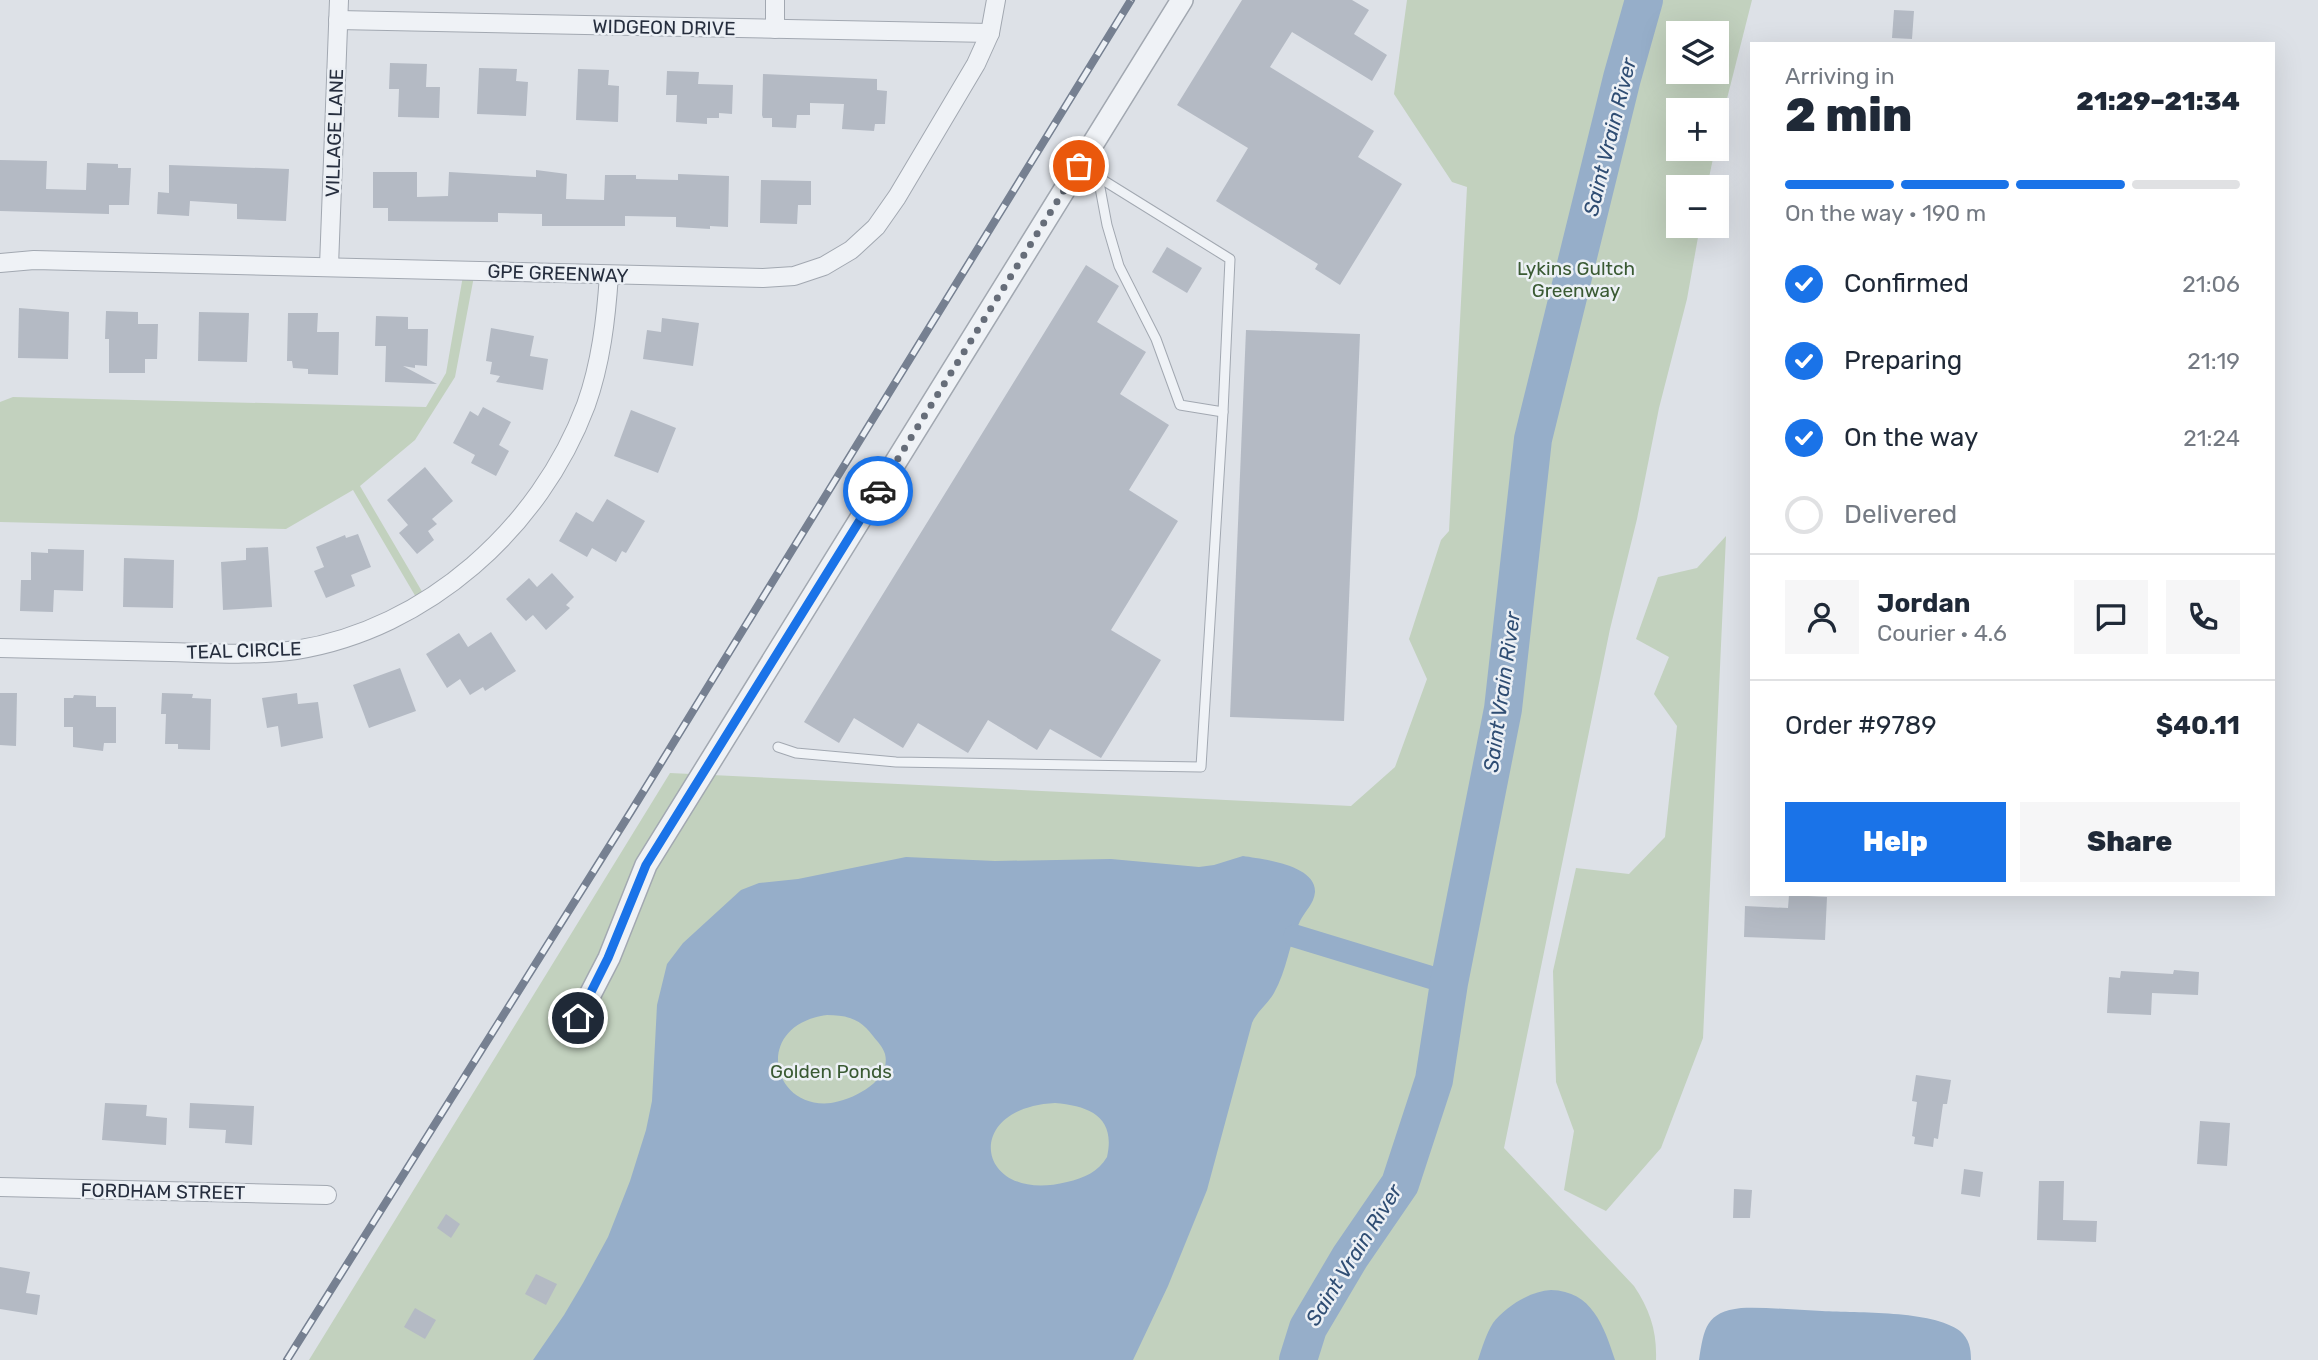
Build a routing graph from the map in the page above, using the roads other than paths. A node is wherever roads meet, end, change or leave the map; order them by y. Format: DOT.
graph roads {
  1 [pos="339,0"];
  2 [pos="775,0"];
  3 [pos="996,0"];
  4 [pos="1182,0"];
  5 [pos="338,20"];
  6 [pos="775,29"];
  7 [pos="990,33"];
  8 [pos="1079,166"];
  9 [pos="1098,177"];
  10 [pos="0,263"];
  11 [pos="329,266"];
  12 [pos="609,275"];
  13 [pos="1223,412"];
  14 [pos="0,648"];
  15 [pos="778,747"];
  16 [pos="578,1018"];
  17 [pos="0,1187"];
  18 [pos="327,1195"];
  1 -- 5 [label="street, VILLAGE LANE"];
  2 -- 6 [label="street"];
  3 -- 7 [label="street, GPE GREENWAY"];
  4 -- 8 [label="street"];
  5 -- 6 [label="street, WIDGEON DRIVE"];
  5 -- 11 [label="street, VILLAGE LANE"];
  6 -- 7 [label="street, WIDGEON DRIVE"];
  7 -- 12 [label="street, GPE GREENWAY"];
  8 -- 9 [label="lane"];
  8 -- 16 [label="street"];
  9 -- 13 [label="lane"];
  9 -- 13 [label="lane"];
  10 -- 11 [label="street, GPE GREENWAY"];
  11 -- 12 [label="street, GPE GREENWAY"];
  12 -- 14 [label="street, TEAL CIRCLE"];
  13 -- 15 [label="lane"];
  17 -- 18 [label="street, FORDHAM STREET"];
}
